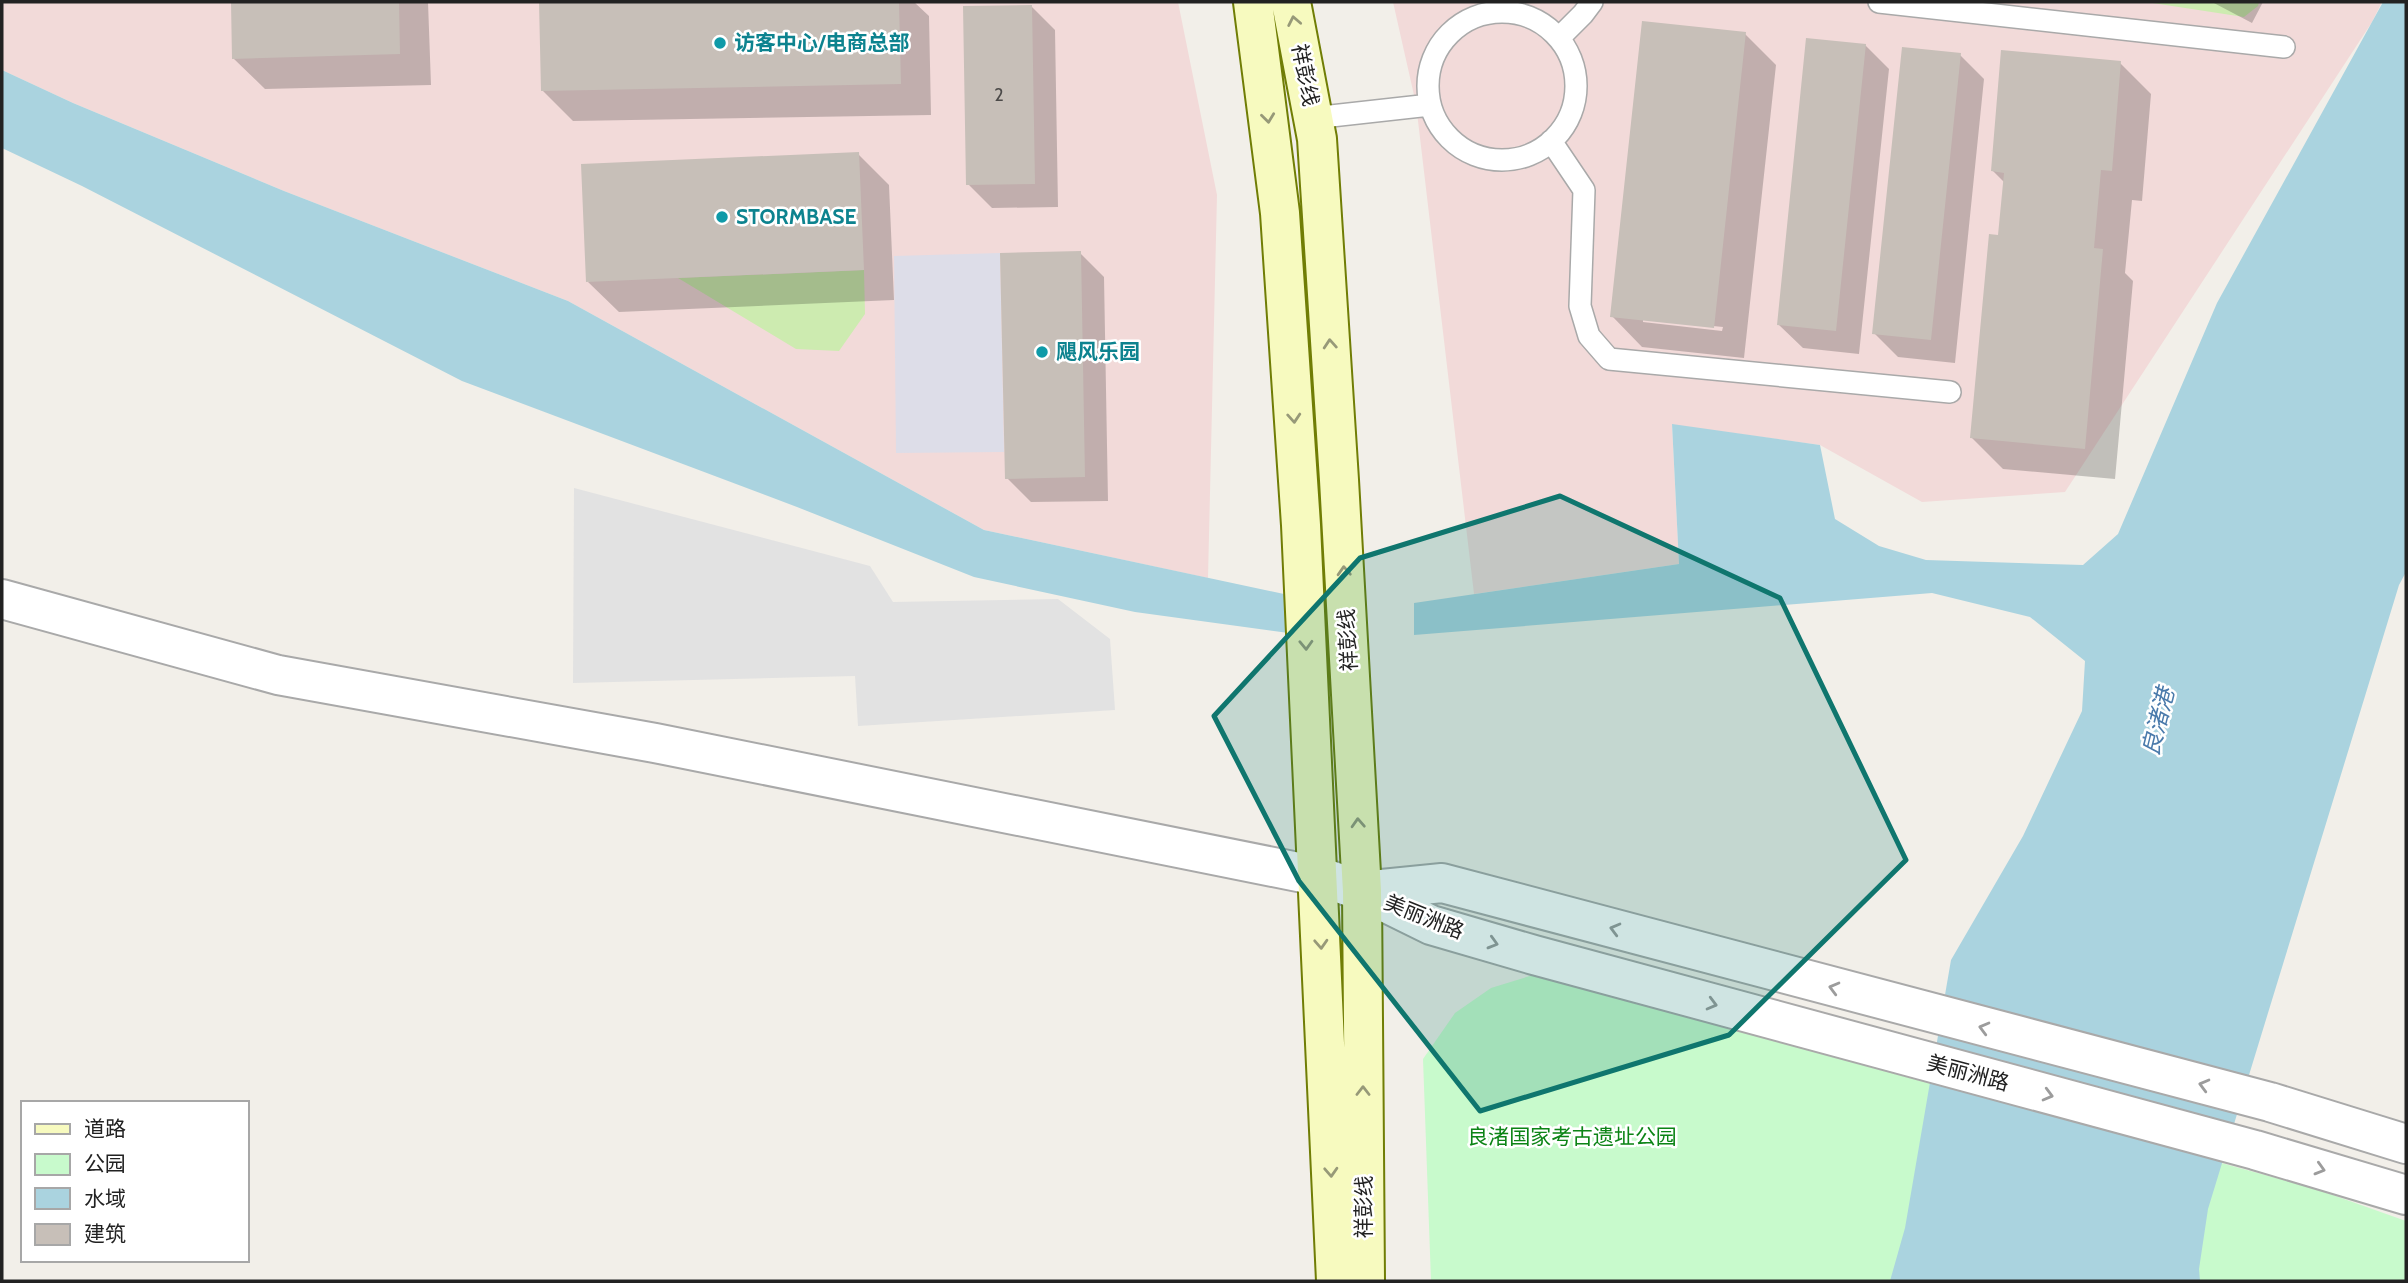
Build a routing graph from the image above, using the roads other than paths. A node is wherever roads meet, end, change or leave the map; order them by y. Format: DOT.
graph roads {
  1 [pos="1253,2"];
  2 [pos="1291,2"];
  3 [pos="1592,2"];
  4 [pos="1879,2"];
  5 [pos="1560,37"];
  6 [pos="2284,47"];
  7 [pos="1430,105"];
  8 [pos="1313,118"];
  9 [pos="1551,141"];
  10 [pos="1950,392"];
  11 [pos="2,599"];
  12 [pos="1318,876"];
  13 [pos="1362,891"];
  14 [pos="2406,1144"];
  15 [pos="2406,1195"];
  16 [pos="1336,1281"];
  17 [pos="1365,1281"];
  1 -- 12 [label="main road, 祥彭线, one-way"];
  8 -- 2 [label="main road, 祥彭线, one-way"];
  3 -- 5 [label="lane"];
  4 -- 6 [label="lane"];
  5 -- 7 [label="lane"];
  5 -- 9 [label="lane"];
  7 -- 8 [label="lane"];
  7 -- 9 [label="lane"];
  13 -- 8 [label="main road, 祥彭线, one-way"];
  9 -- 10 [label="lane"];
  11 -- 12 [label="street"];
  12 -- 13 [label="street"];
  12 -- 16 [label="main road, 祥彭线, one-way"];
  14 -- 13 [label="street, 美丽洲路, one-way"];
  13 -- 15 [label="street, 美丽洲路, one-way"];
  17 -- 13 [label="main road, 祥彭线, one-way"];
}
